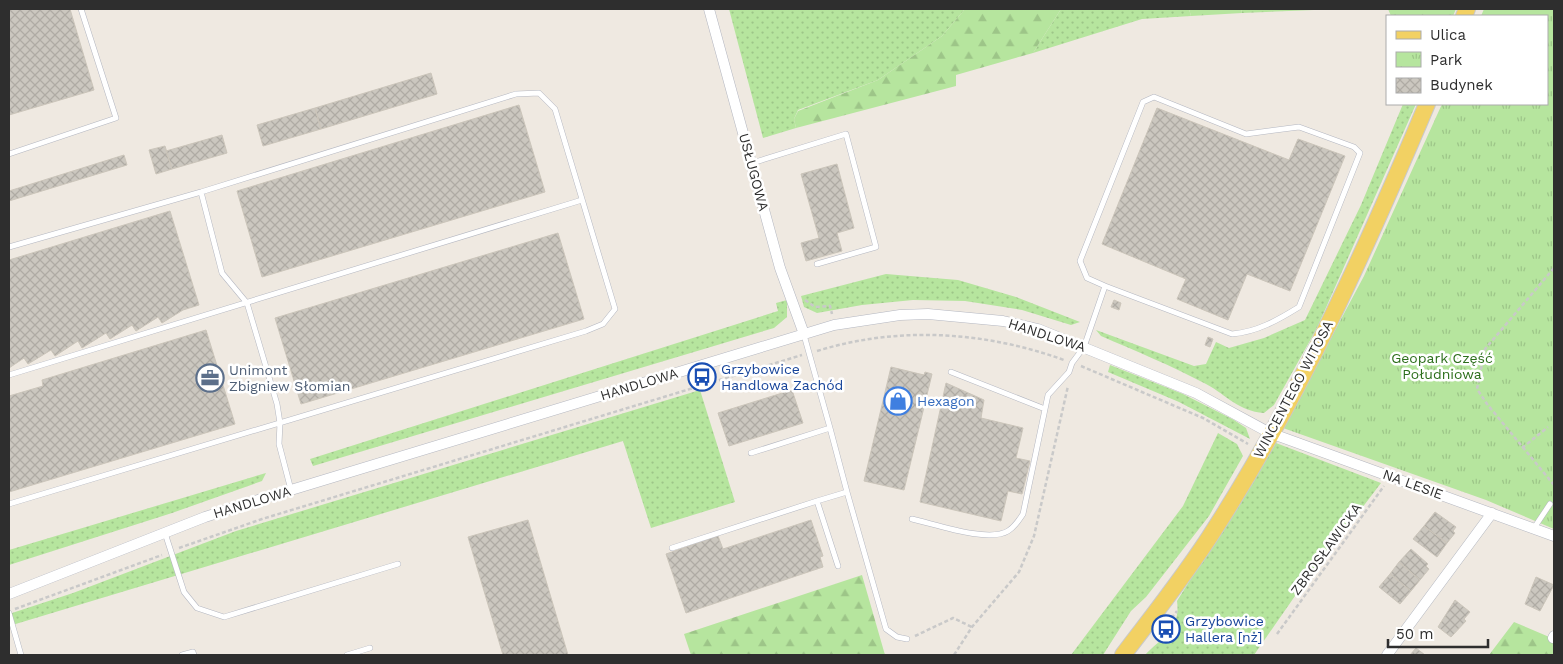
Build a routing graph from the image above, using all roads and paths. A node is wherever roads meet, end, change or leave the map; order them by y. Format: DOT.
graph roads {
  1 [pos="81,9"];
  2 [pos="709,9"];
  3 [pos="1427,105"];
  4 [pos="9,154"];
  5 [pos="752,163"];
  6 [pos="201,192"];
  7 [pos="582,200"];
  8 [pos="9,247"];
  9 [pos="817,264"];
  10 [pos="1554,268"];
  11 [pos="1105,286"];
  12 [pos="247,303"];
  13 [pos="804,334"];
  14 [pos="1084,347"];
  15 [pos="809,353"];
  16 [pos="1072,363"];
  17 [pos="950,372"];
  18 [pos="9,375"];
  19 [pos="1045,409"];
  20 [pos="280,422"];
  21 [pos="1548,427"];
  22 [pos="830,428"];
  23 [pos="1270,433"];
  24 [pos="1248,444"];
  25 [pos="1522,448"];
  26 [pos="751,454"];
  27 [pos="1391,476"];
  28 [pos="1554,485"];
  29 [pos="291,490"];
  30 [pos="847,492"];
  31 [pos="817,501"];
  32 [pos="9,504"];
  33 [pos="1550,504"];
  34 [pos="1492,514"];
  35 [pos="912,519"];
  36 [pos="1534,528"];
  37 [pos="165,532"];
  38 [pos="1554,536"];
  39 [pos="672,548"];
  40 [pos="171,551"];
  41 [pos="398,564"];
  42 [pos="838,566"];
  43 [pos="9,594"];
  44 [pos="1177,611"];
  45 [pos="9,612"];
  46 [pos="972,627"];
  47 [pos="1277,634"];
  48 [pos="907,639"];
  49 [pos="1156,639"];
  50 [pos="370,648"];
  51 [pos="20,654"];
  52 [pos="182,655"];
  53 [pos="194,655"];
  54 [pos="347,655"];
  55 [pos="1123,655"];
  56 [pos="1387,655"];
  1 -- 4 [label="lane"];
  2 -- 5 [label="street, USŁUGOWA"];
  3 -- 23 [label="main road, WINCENTEGO WITOSA"];
  5 -- 9 [label="lane"];
  5 -- 13 [label="street, USŁUGOWA"];
  6 -- 7 [label="lane"];
  6 -- 8 [label="lane"];
  6 -- 12 [label="lane"];
  7 -- 12 [label="lane"];
  7 -- 20 [label="lane"];
  10 -- 25 [label="path"];
  11 -- 11 [label="lane"];
  11 -- 14 [label="lane"];
  12 -- 18 [label="lane"];
  12 -- 20 [label="lane"];
  13 -- 14 [label="street, HANDLOWA"];
  13 -- 15 [label="lane"];
  13 -- 29 [label="street, HANDLOWA"];
  14 -- 16 [label="lane"];
  14 -- 23 [label="street, HANDLOWA"];
  15 -- 16 [label="path"];
  15 -- 22 [label="lane"];
  15 -- 40 [label="path"];
  16 -- 19 [label="lane"];
  16 -- 24 [label="path"];
  17 -- 19 [label="lane"];
  19 -- 35 [label="lane"];
  20 -- 29 [label="lane"];
  20 -- 32 [label="lane"];
  21 -- 25 [label="path"];
  22 -- 26 [label="lane"];
  22 -- 30 [label="lane"];
  23 -- 27 [label="street, NA LESIE"];
  23 -- 55 [label="main road, WINCENTEGO WITOSA"];
  25 -- 28 [label="path"];
  27 -- 34 [label="street, NA LESIE"];
  27 -- 47 [label="path, ZBROSŁAWICKA"];
  29 -- 37 [label="street, HANDLOWA"];
  30 -- 31 [label="lane"];
  30 -- 48 [label="lane"];
  31 -- 39 [label="lane"];
  31 -- 42 [label="lane"];
  33 -- 36 [label="lane"];
  34 -- 36 [label="street, NA LESIE"];
  34 -- 56 [label="street"];
  36 -- 38 [label="street, NA LESIE"];
  37 -- 40 [label="lane"];
  37 -- 43 [label="street, HANDLOWA"];
  40 -- 41 [label="lane"];
  40 -- 45 [label="path"];
  44 -- 49 [label="path"];
  45 -- 51 [label="lane"];
  46 -- 48 [label="path"];
  50 -- 54 [label="lane"];
  52 -- 53 [label="lane"];
}
